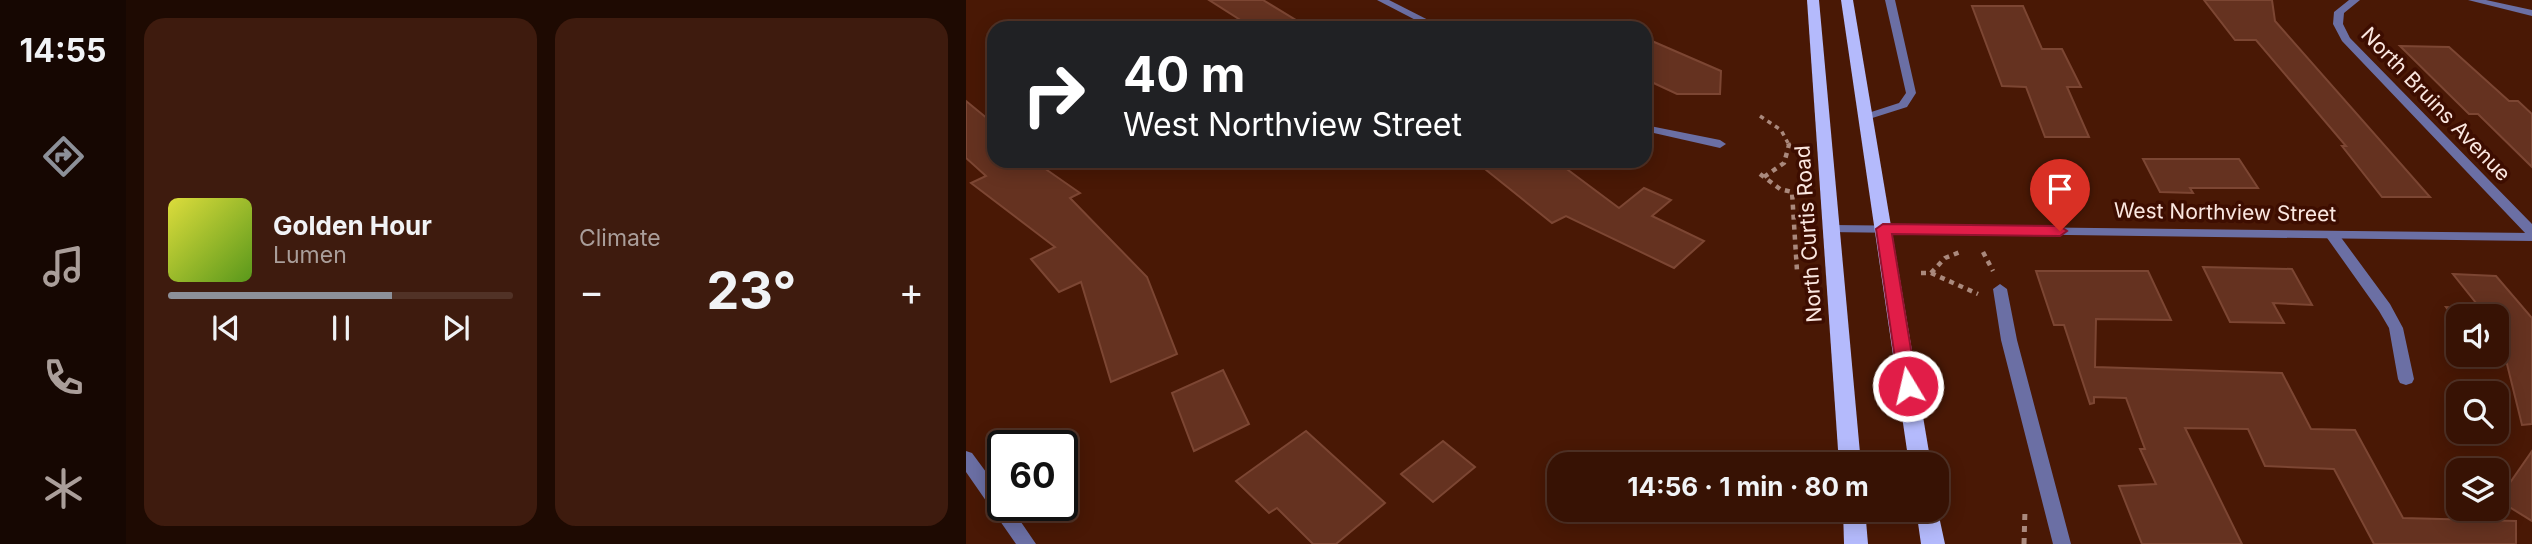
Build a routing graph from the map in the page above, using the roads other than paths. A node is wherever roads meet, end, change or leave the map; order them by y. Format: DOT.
graph roads {
  1 [pos="1381,0"];
  2 [pos="1813,0"];
  3 [pos="1847,0"];
  4 [pos="1890,0"];
  5 [pos="2355,0"];
  6 [pos="2473,0"];
  7 [pos="2532,13"];
  8 [pos="1424,21"];
  9 [pos="1866,117"];
  10 [pos="1652,129"];
  11 [pos="1720,144"];
  12 [pos="1833,229"];
  13 [pos="1883,229"];
  14 [pos="2332,235"];
  15 [pos="2532,235"];
  16 [pos="1992,292"];
  17 [pos="2406,379"];
  18 [pos="1849,452"];
  19 [pos="1918,452"];
  20 [pos="966,458"];
  21 [pos="1855,522"];
  22 [pos="1929,522"];
  23 [pos="1027,544"];
  24 [pos="1856,544"];
  25 [pos="1933,544"];
  26 [pos="2062,544"];
  1 -- 8 [label="street"];
  2 -- 12 [label="main road, North Curtis Road"];
  3 -- 9 [label="main road"];
  4 -- 9 [label="street"];
  5 -- 15 [label="street, North Bruins Avenue"];
  6 -- 7 [label="street"];
  9 -- 13 [label="main road"];
  10 -- 11 [label="street"];
  12 -- 13 [label="street, West Northview Street"];
  12 -- 18 [label="main road, North Curtis Road"];
  13 -- 14 [label="street, West Northview Street"];
  13 -- 19 [label="main road"];
  14 -- 15 [label="street, West Northview Street"];
  14 -- 17 [label="street"];
  16 -- 26 [label="street"];
  20 -- 23 [label="street"];
  21 -- 24 [label="main road"];
  22 -- 25 [label="main road"];
}
